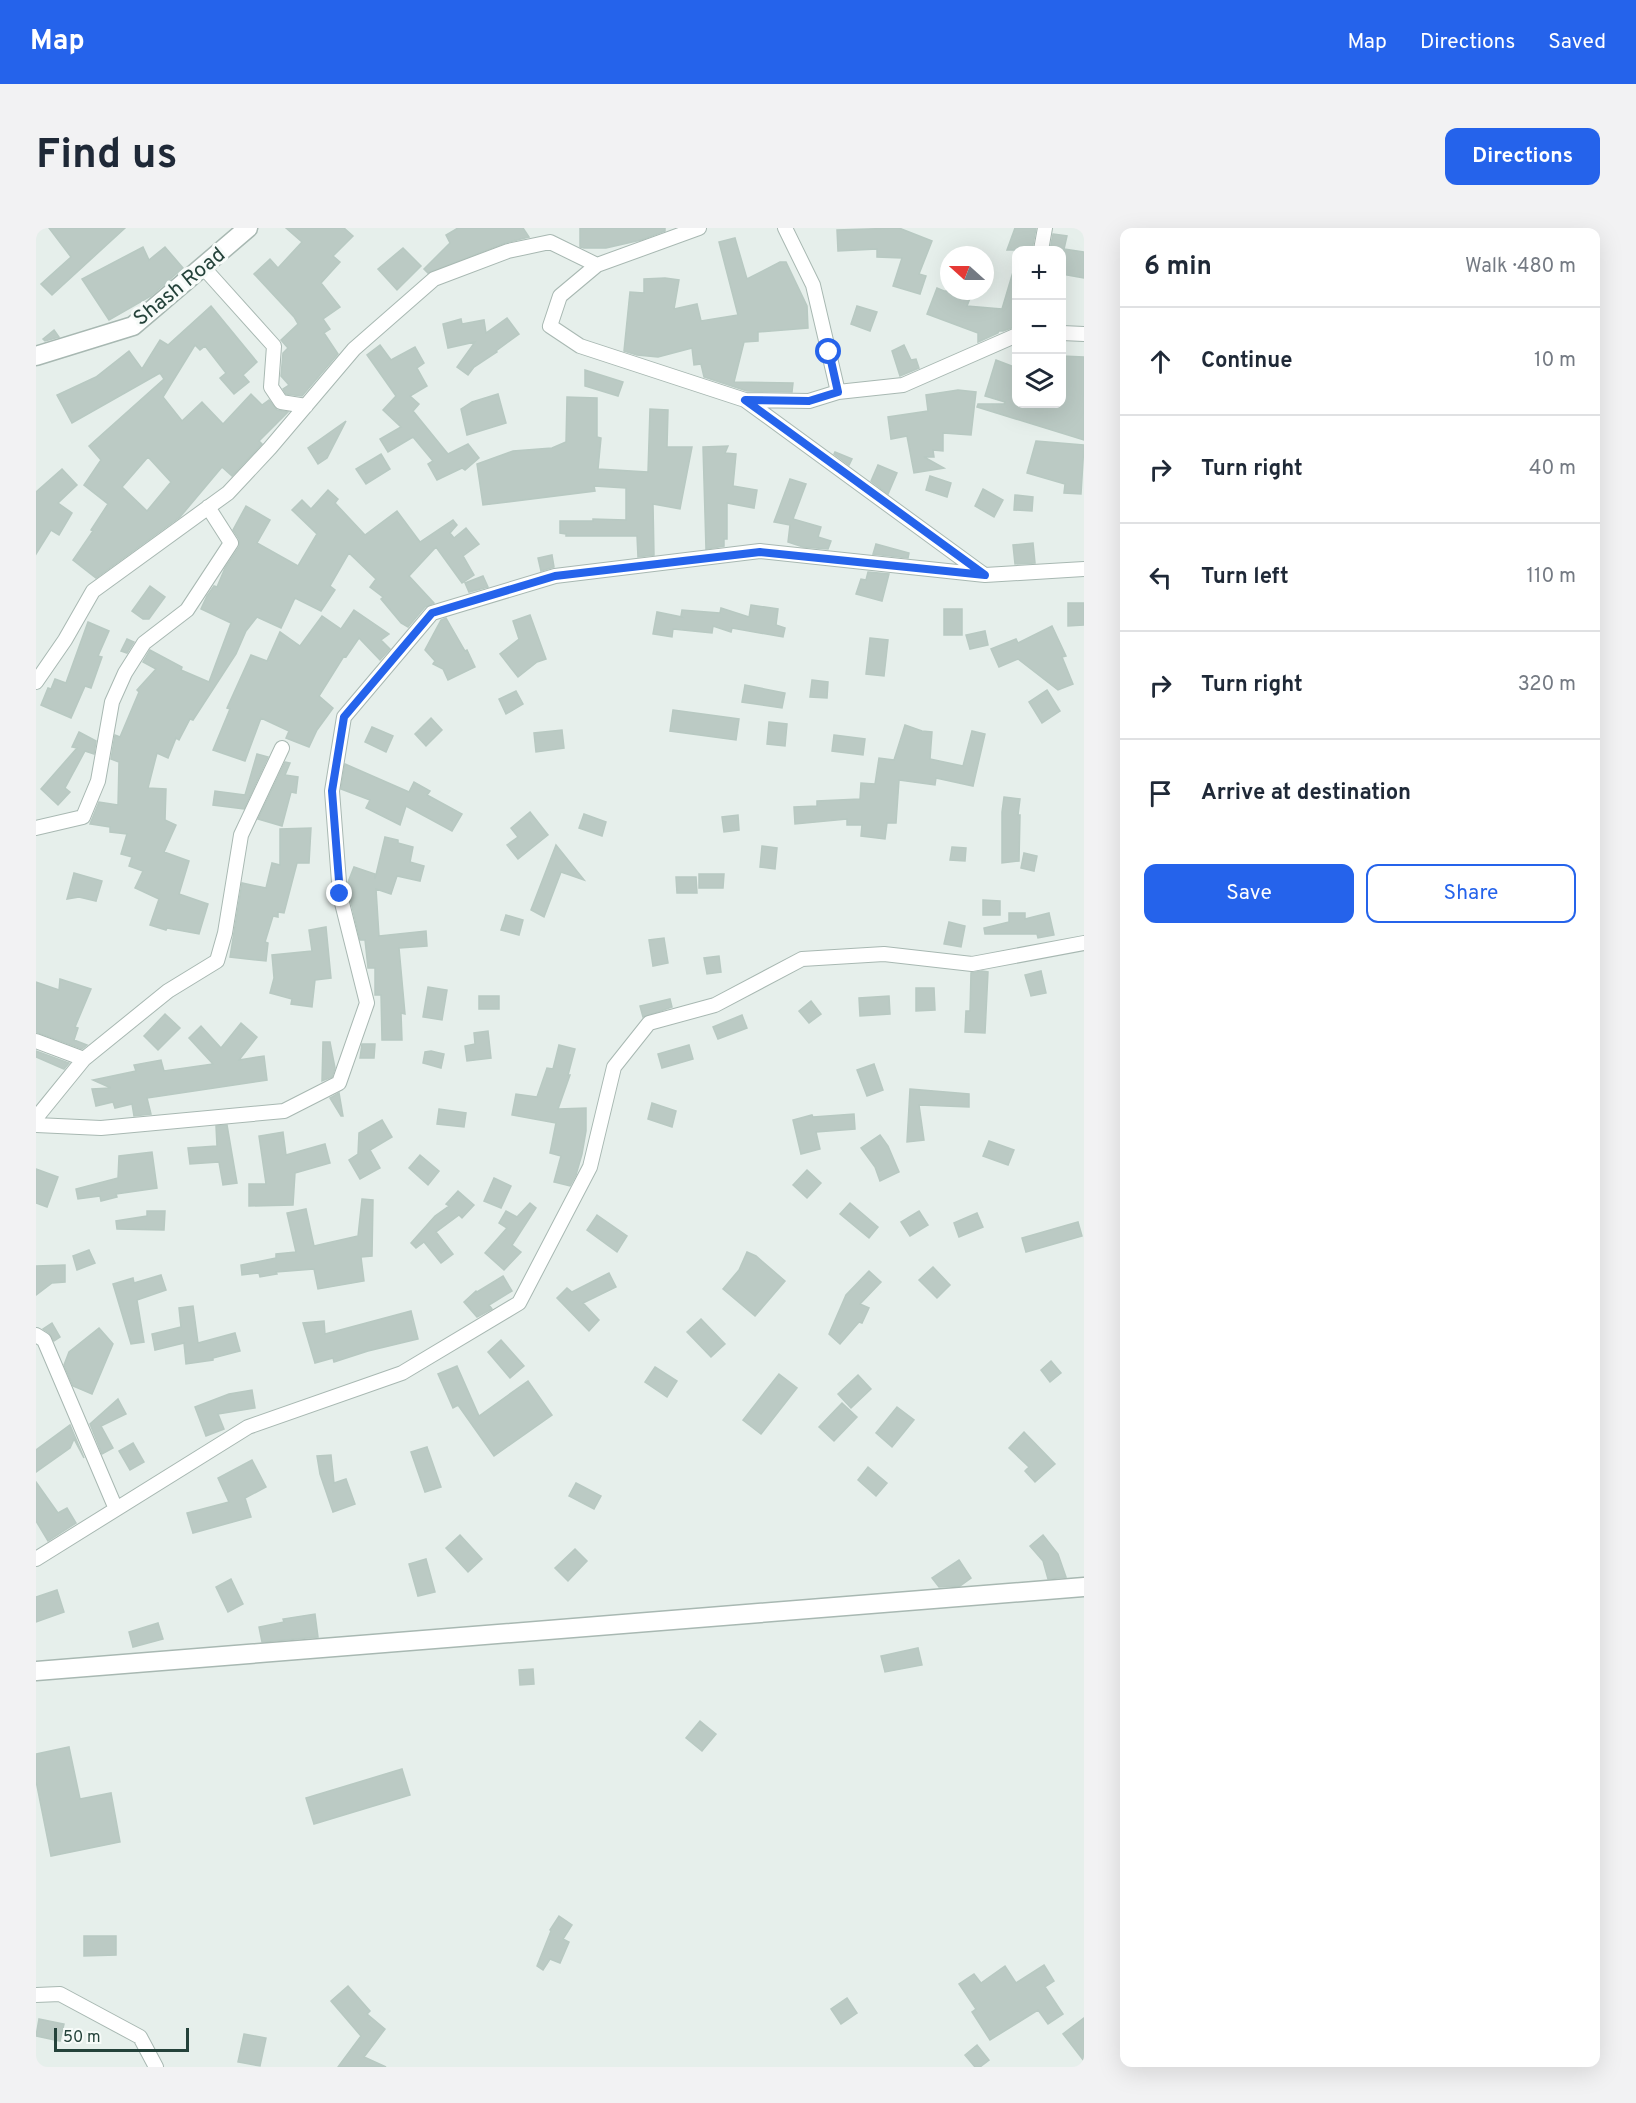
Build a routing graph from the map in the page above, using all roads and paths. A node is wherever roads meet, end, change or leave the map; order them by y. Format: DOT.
graph roads {
  1 [pos="248,228"];
  2 [pos="699,228"];
  3 [pos="785,228"];
  4 [pos="1045,228"];
  5 [pos="1042,246"];
  6 [pos="597,265"];
  7 [pos="203,267"];
  8 [pos="1066,333"];
  9 [pos="1084,334"];
  10 [pos="1012,337"];
  11 [pos="36,356"];
  12 [pos="838,392"];
  13 [pos="745,400"];
  14 [pos="306,406"];
  15 [pos="208,507"];
  16 [pos="1084,569"];
  17 [pos="985,575"];
  18 [pos="36,682"];
  19 [pos="282,748"];
  20 [pos="36,828"];
  21 [pos="1084,943"];
  22 [pos="36,1041"];
  23 [pos="84,1059"];
  24 [pos="36,1118"];
  25 [pos="36,1125"];
  26 [pos="36,1335"];
  27 [pos="116,1509"];
  28 [pos="36,1559"];
  29 [pos="1084,1587"];
  30 [pos="36,1671"];
  31 [pos="36,1995"];
  32 [pos="156,2067"];
  1 -- 7 [label="street, Shash Road"];
  2 -- 6 [label="street"];
  3 -- 12 [label="street"];
  4 -- 5 [label="street"];
  6 -- 13 [label="street"];
  6 -- 14 [label="street"];
  7 -- 11 [label="street, Shash Road"];
  7 -- 14 [label="street"];
  8 -- 9 [label="street"];
  10 -- 12 [label="street"];
  12 -- 13 [label="street"];
  13 -- 17 [label="street"];
  14 -- 15 [label="street"];
  15 -- 18 [label="street"];
  15 -- 20 [label="street"];
  16 -- 17 [label="street"];
  17 -- 25 [label="street"];
  19 -- 23 [label="street"];
  21 -- 27 [label="street"];
  22 -- 23 [label="street"];
  23 -- 24 [label="street"];
  26 -- 27 [label="street"];
  27 -- 28 [label="street"];
  29 -- 30 [label="street"];
  31 -- 32 [label="street"];
}
